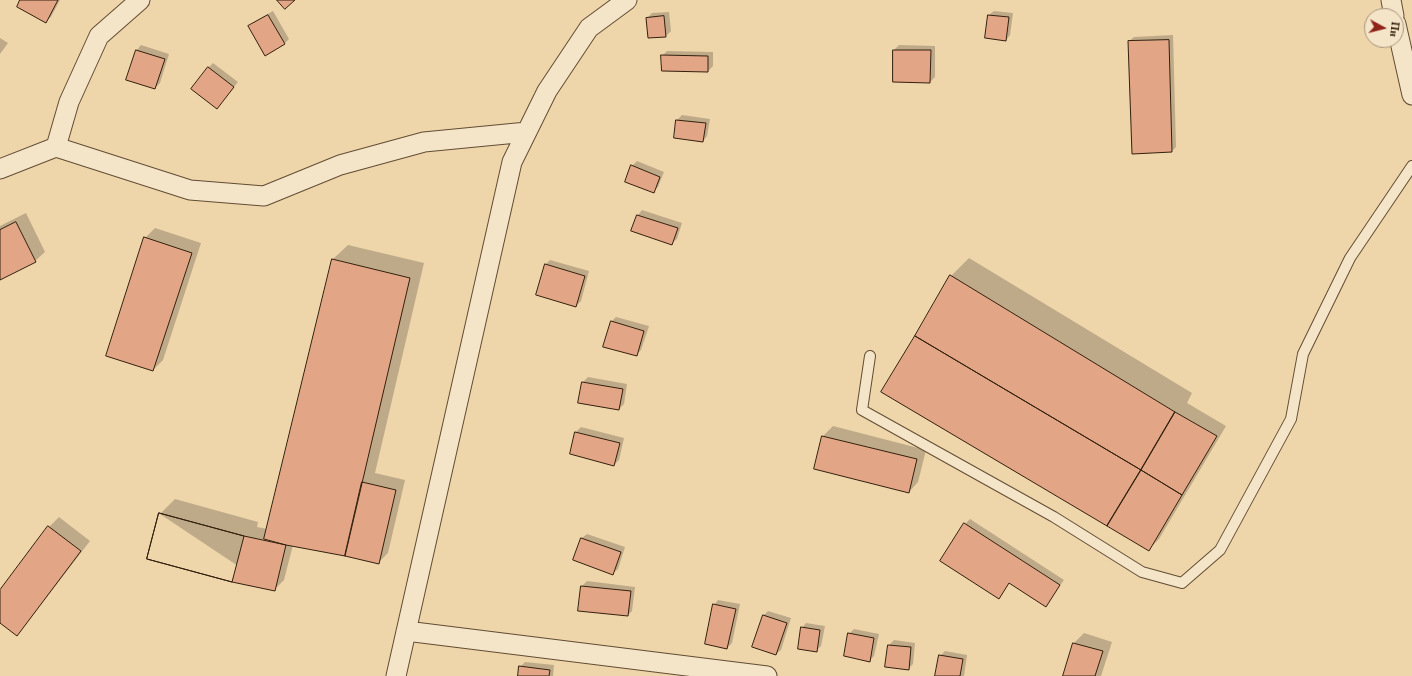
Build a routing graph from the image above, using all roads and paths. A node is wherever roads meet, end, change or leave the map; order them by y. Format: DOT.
graph roads {
  1 [pos="140,0"];
  2 [pos="628,0"];
  3 [pos="1401,48"];
  4 [pos="1412,95"];
  5 [pos="527,132"];
  6 [pos="56,147"];
  7 [pos="1412,166"];
  8 [pos="0,169"];
  9 [pos="870,356"];
  10 [pos="406,631"];
  11 [pos="396,676"];
  12 [pos="767,676"];
  1 -- 6 [label="street"];
  2 -- 5 [label="street"];
  3 -- 4 [label="street"];
  5 -- 6 [label="street"];
  5 -- 10 [label="street"];
  6 -- 8 [label="street"];
  7 -- 9 [label="lane"];
  10 -- 11 [label="street"];
  10 -- 12 [label="street"];
}
